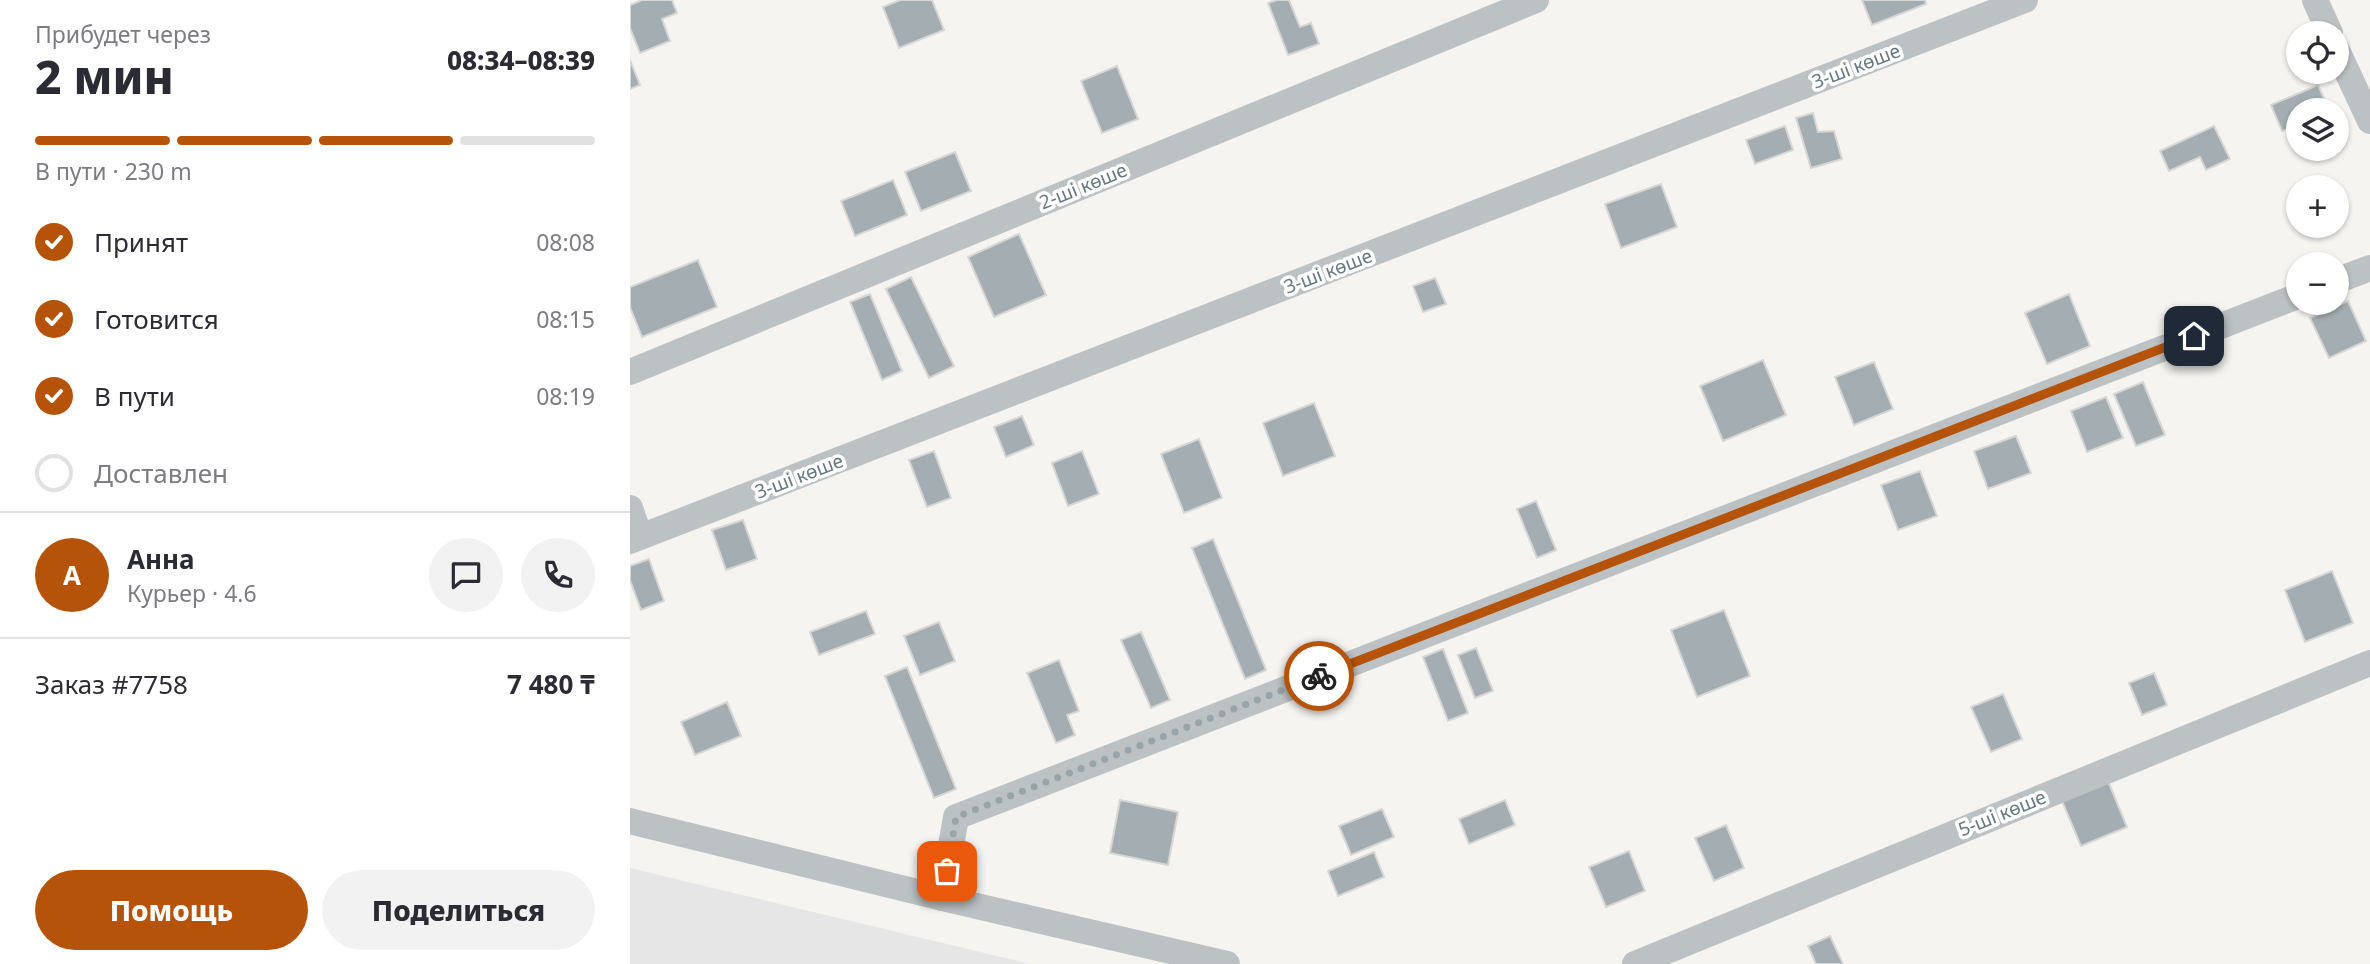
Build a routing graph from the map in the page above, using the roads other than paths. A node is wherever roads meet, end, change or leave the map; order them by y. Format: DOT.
graph roads {
  1 [pos="1536,0"];
  2 [pos="2025,0"];
  3 [pos="2315,0"];
  4 [pos="2325,21"];
  5 [pos="2349,76"];
  6 [pos="2370,121"];
  7 [pos="2370,268"];
  8 [pos="2349,276"];
  9 [pos="2286,301"];
  10 [pos="630,372"];
  11 [pos="630,508"];
  12 [pos="635,539"];
  13 [pos="2370,663"];
  14 [pos="630,821"];
  15 [pos="942,898"];
  16 [pos="1227,964"];
  17 [pos="1635,964"];
  1 -- 10 [label="street, 2-ші көше"];
  2 -- 12 [label="street, 3-шi көше"];
  3 -- 4 [label="street"];
  5 -- 6 [label="street"];
  7 -- 8 [label="street"];
  9 -- 15 [label="street"];
  11 -- 12 [label="street"];
  13 -- 17 [label="street, 5-шi көше"];
  14 -- 15 [label="street"];
  15 -- 16 [label="street"];
}
